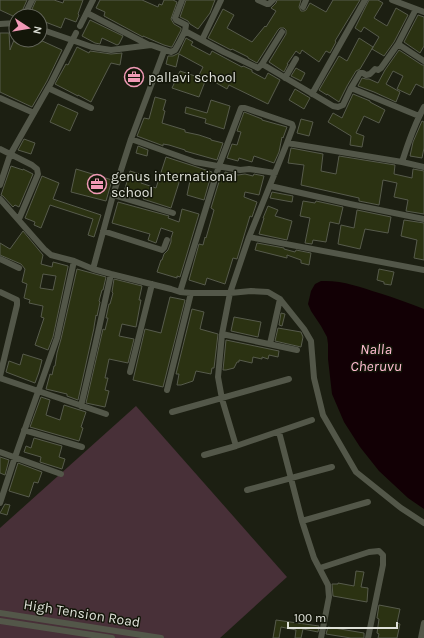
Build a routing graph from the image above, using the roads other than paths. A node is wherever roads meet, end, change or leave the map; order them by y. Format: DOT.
graph roads {
  1 [pos="93,0"];
  2 [pos="182,0"];
  3 [pos="221,0"];
  4 [pos="258,0"];
  5 [pos="273,0"];
  6 [pos="306,0"];
  7 [pos="365,0"];
  8 [pos="392,0"];
  9 [pos="303,7"];
  10 [pos="416,9"];
  11 [pos="424,12"];
  12 [pos="87,13"];
  13 [pos="80,26"];
  14 [pos="185,31"];
  15 [pos="48,32"];
  16 [pos="282,32"];
  17 [pos="76,33"];
  18 [pos="73,40"];
  19 [pos="202,40"];
  20 [pos="398,44"];
  21 [pos="151,45"];
  22 [pos="164,51"];
  23 [pos="296,59"];
  24 [pos="424,61"];
  25 [pos="262,64"];
  26 [pos="285,78"];
  27 [pos="48,88"];
  28 [pos="351,88"];
  29 [pos="312,94"];
  30 [pos="0,98"];
  31 [pos="424,107"];
  32 [pos="91,108"];
  33 [pos="34,113"];
  34 [pos="419,116"];
  35 [pos="131,139"];
  36 [pos="287,142"];
  37 [pos="0,150"];
  38 [pos="10,154"];
  39 [pos="402,162"];
  40 [pos="219,166"];
  41 [pos="424,167"];
  42 [pos="275,173"];
  43 [pos="0,185"];
  44 [pos="270,186"];
  45 [pos="113,195"];
  46 [pos="0,199"];
  47 [pos="173,213"];
  48 [pos="424,218"];
  49 [pos="19,219"];
  50 [pos="103,231"];
  51 [pos="249,238"];
  52 [pos="167,240"];
  53 [pos="0,258"];
  54 [pos="74,261"];
  55 [pos="18,268"];
  56 [pos="93,269"];
  57 [pos="424,270"];
  58 [pos="110,274"];
  59 [pos="152,284"];
  60 [pos="0,292"];
  61 [pos="180,292"];
  62 [pos="191,293"];
  63 [pos="230,293"];
  64 [pos="280,299"];
  65 [pos="222,334"];
  66 [pos="270,344"];
  67 [pos="296,350"];
  68 [pos="130,372"];
  69 [pos="0,377"];
  70 [pos="289,380"];
  71 [pos="167,390"];
  72 [pos="38,391"];
  73 [pos="222,398"];
  74 [pos="81,406"];
  75 [pos="172,412"];
  76 [pos="106,414"];
  77 [pos="312,420"];
  78 [pos="24,430"];
  79 [pos="279,432"];
  80 [pos="236,446"];
  81 [pos="82,447"];
  82 [pos="0,452"];
  83 [pos="204,455"];
  84 [pos="15,457"];
  85 [pos="332,467"];
  86 [pos="61,474"];
  87 [pos="290,478"];
  88 [pos="247,490"];
  89 [pos="368,502"];
  90 [pos="0,503"];
  91 [pos="302,521"];
  92 [pos="424,523"];
  93 [pos="320,568"];
  94 [pos="0,612"];
  95 [pos="0,621"];
  96 [pos="424,623"];
  97 [pos="112,638"];
  98 [pos="161,638"];
  99 [pos="321,638"];
  100 [pos="368,638"];
  101 [pos="421,638"];
  1 -- 12 [label="street"];
  2 -- 14 [label="street"];
  3 -- 19 [label="street"];
  4 -- 5 [label="street"];
  6 -- 9 [label="street"];
  7 -- 29 [label="street"];
  8 -- 10 [label="street"];
  10 -- 11 [label="street"];
  10 -- 20 [label="street"];
  12 -- 13 [label="street"];
  12 -- 21 [label="street"];
  14 -- 19 [label="street"];
  14 -- 22 [label="street"];
  15 -- 18 [label="street"];
  16 -- 25 [label="street"];
  17 -- 18 [label="street"];
  18 -- 21 [label="street"];
  18 -- 27 [label="street"];
  19 -- 25 [label="street"];
  20 -- 24 [label="street"];
  20 -- 28 [label="street"];
  21 -- 22 [label="street"];
  22 -- 35 [label="street"];
  23 -- 26 [label="street"];
  25 -- 26 [label="street"];
  26 -- 29 [label="street"];
  27 -- 32 [label="street"];
  27 -- 33 [label="street"];
  28 -- 29 [label="street"];
  28 -- 34 [label="street"];
  30 -- 33 [label="street"];
  31 -- 34 [label="street"];
  33 -- 38 [label="street"];
  34 -- 39 [label="street"];
  35 -- 40 [label="street"];
  35 -- 45 [label="street"];
  36 -- 39 [label="street"];
  36 -- 40 [label="street"];
  36 -- 42 [label="street"];
  37 -- 38 [label="street"];
  38 -- 43 [label="street"];
  38 -- 49 [label="street"];
  39 -- 41 [label="street"];
  40 -- 42 [label="street"];
  40 -- 61 [label="street"];
  42 -- 44 [label="street"];
  44 -- 48 [label="street"];
  44 -- 51 [label="street"];
  45 -- 47 [label="street"];
  45 -- 50 [label="street"];
  46 -- 49 [label="street"];
  49 -- 54 [label="street"];
  50 -- 52 [label="street"];
  50 -- 56 [label="street"];
  51 -- 57 [label="street"];
  51 -- 63 [label="street"];
  53 -- 55 [label="street"];
  54 -- 56 [label="street"];
  54 -- 72 [label="street"];
  56 -- 58 [label="street"];
  58 -- 59 [label="street"];
  58 -- 74 [label="street"];
  59 -- 61 [label="street"];
  59 -- 68 [label="street"];
  60 -- 69 [label="street"];
  61 -- 62 [label="street"];
  62 -- 63 [label="street"];
  62 -- 71 [label="street"];
  63 -- 64 [label="street"];
  63 -- 65 [label="street"];
  64 -- 66 [label="street"];
  64 -- 92 [label="street"];
  65 -- 66 [label="street"];
  65 -- 73 [label="street"];
  66 -- 67 [label="street"];
  69 -- 72 [label="street"];
  70 -- 73 [label="street"];
  72 -- 74 [label="street"];
  72 -- 78 [label="street"];
  73 -- 75 [label="street"];
  73 -- 80 [label="street"];
  74 -- 76 [label="street"];
  77 -- 79 [label="street"];
  78 -- 81 [label="street"];
  78 -- 84 [label="street"];
  79 -- 80 [label="street"];
  79 -- 87 [label="street"];
  80 -- 83 [label="street"];
  82 -- 84 [label="street"];
  84 -- 86 [label="street"];
  84 -- 90 [label="street"];
  85 -- 87 [label="street"];
  87 -- 88 [label="street"];
  87 -- 91 [label="street"];
  89 -- 91 [label="street"];
  91 -- 93 [label="street"];
  93 -- 99 [label="street"];
  93 -- 100 [label="street"];
  94 -- 98 [label="street, High Tension Road"];
  95 -- 97 [label="street, High Tension Road"];
  96 -- 101 [label="street"];
}
